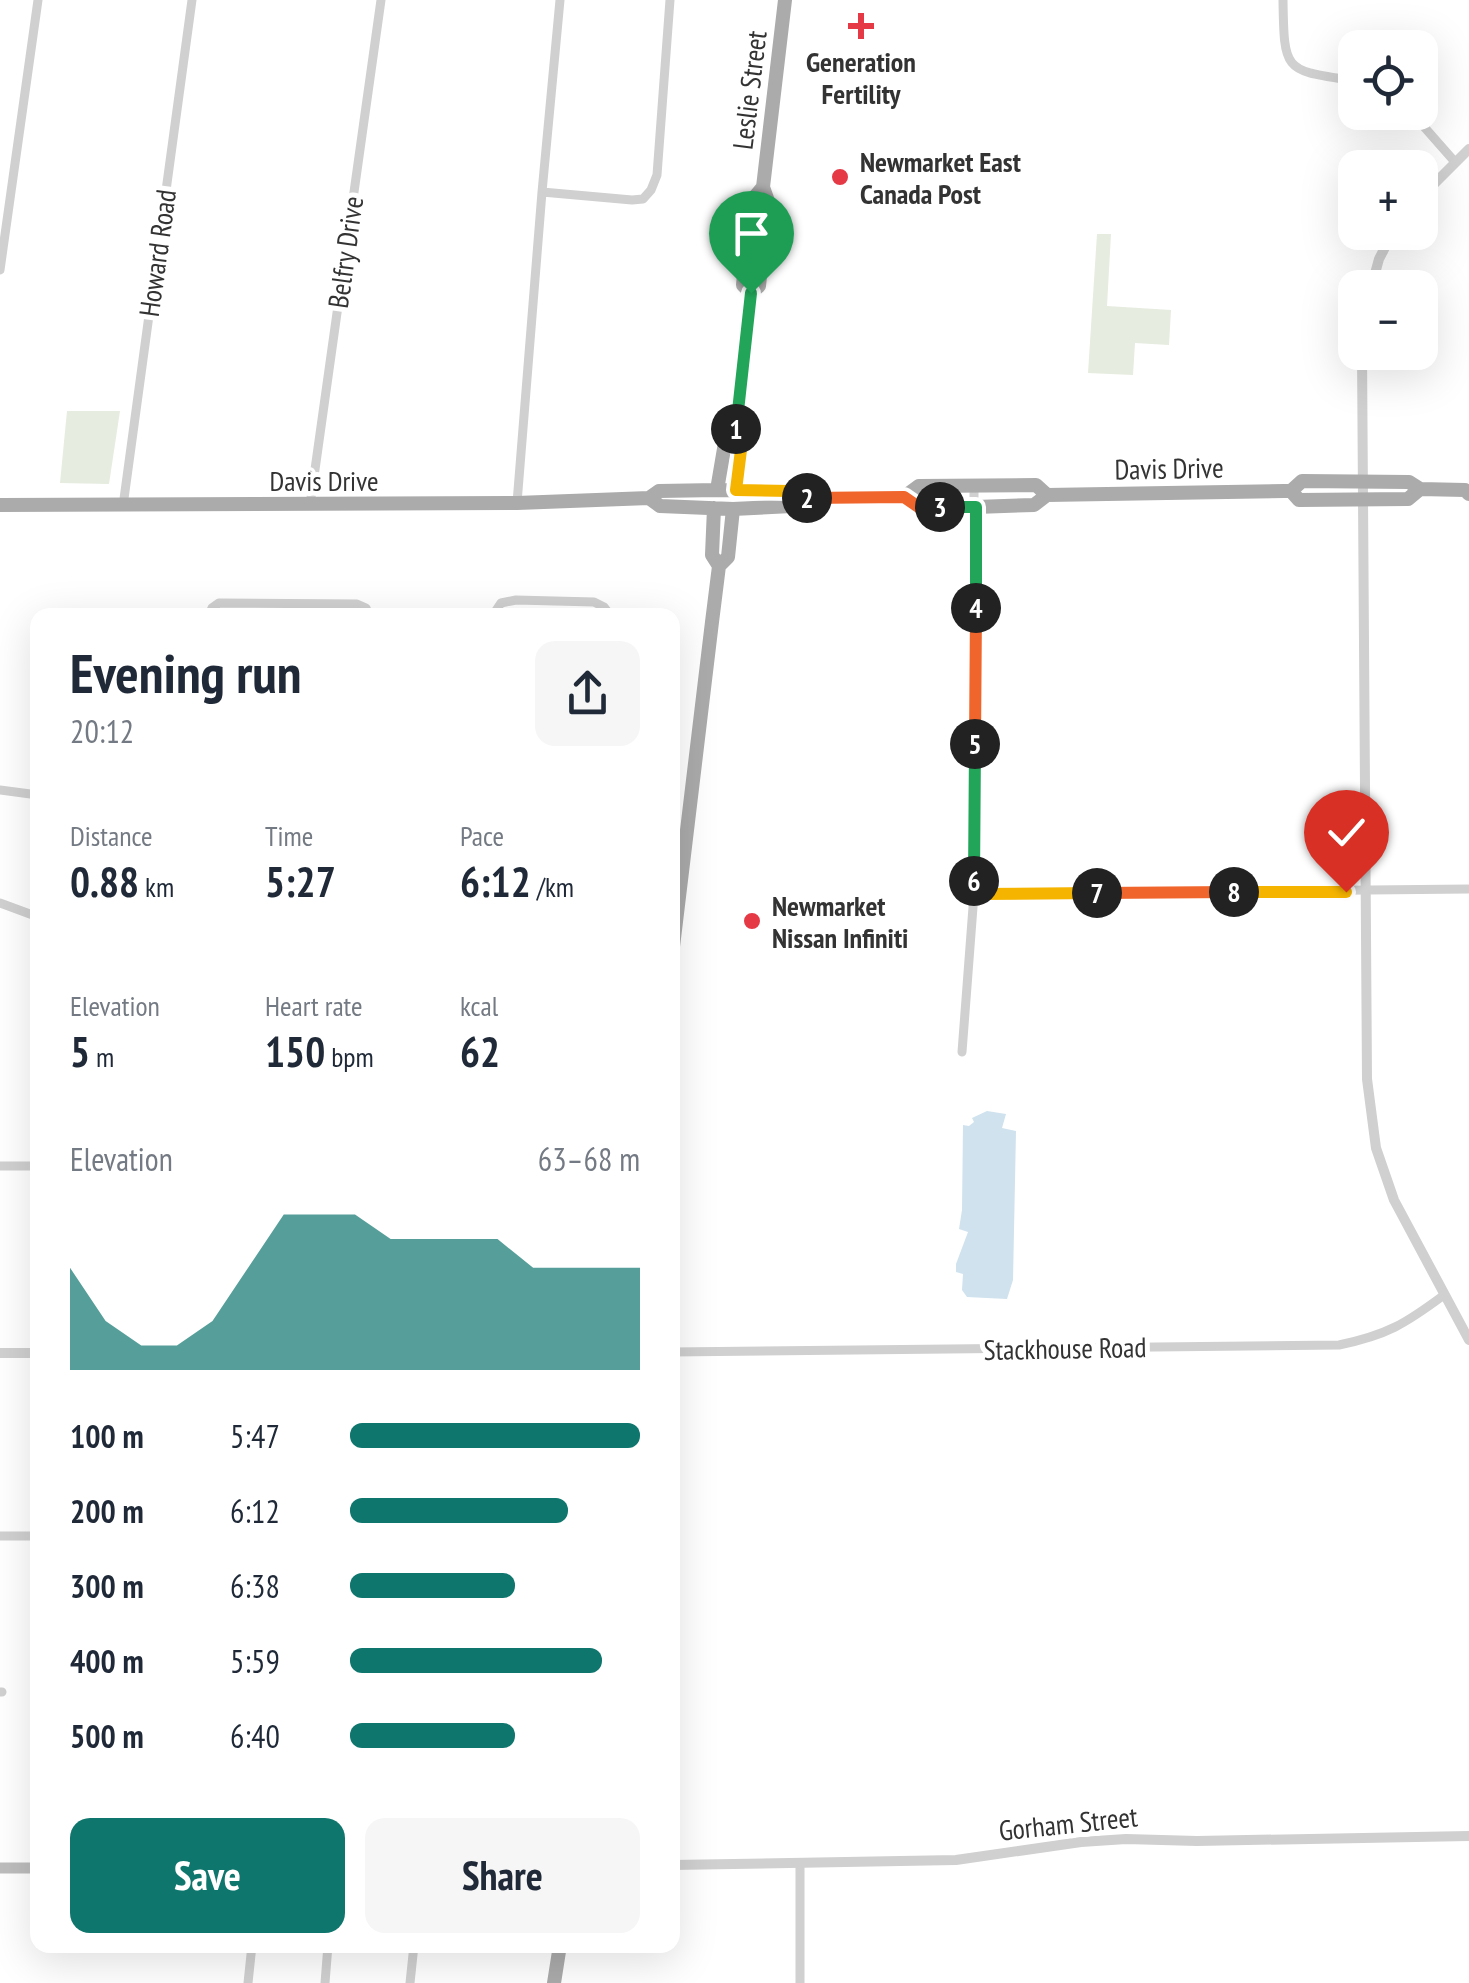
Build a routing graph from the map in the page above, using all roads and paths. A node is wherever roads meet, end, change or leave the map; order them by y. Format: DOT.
graph roads {
  1 [pos="38,0"];
  2 [pos="192,0"];
  3 [pos="380,0"];
  4 [pos="560,0"];
  5 [pos="670,0"];
  6 [pos="786,0"];
  7 [pos="1283,0"];
  8 [pos="1338,78"];
  9 [pos="1427,130"];
  10 [pos="1469,150"];
  11 [pos="1455,162"];
  12 [pos="1438,179"];
  13 [pos="763,187"];
  14 [pos="542,192"];
  15 [pos="0,270"];
  16 [pos="751,293"];
  17 [pos="1362,370"];
  18 [pos="736,428"];
  19 [pos="1362,481"];
  20 [pos="974,486"];
  21 [pos="717,490"];
  22 [pos="736,490"];
  23 [pos="1420,490"];
  24 [pos="1468,490"];
  25 [pos="1291,492"];
  26 [pos="1047,495"];
  27 [pos="904,497"];
  28 [pos="649,498"];
  29 [pos="802,498"];
  30 [pos="1361,500"];
  31 [pos="517,503"];
  32 [pos="310,504"];
  33 [pos="0,506"];
  34 [pos="123,506"];
  35 [pos="976,507"];
  36 [pos="714,508"];
  37 [pos="733,508"];
  38 [pos="720,566"];
  39 [pos="212,608"];
  40 [pos="366,608"];
  41 [pos="498,608"];
  42 [pos="605,608"];
  43 [pos="0,790"];
  44 [pos="30,793"];
  45 [pos="680,865"];
  46 [pos="1469,889"];
  47 [pos="1366,891"];
  48 [pos="974,894"];
  49 [pos="0,903"];
  50 [pos="30,914"];
  51 [pos="962,1052"];
  52 [pos="0,1166"];
  53 [pos="30,1166"];
  54 [pos="1444,1296"];
  55 [pos="1469,1340"];
  56 [pos="680,1352"];
  57 [pos="0,1353"];
  58 [pos="30,1354"];
  59 [pos="0,1536"];
  60 [pos="30,1536"];
  61 [pos="1469,1836"];
  62 [pos="800,1863"];
  63 [pos="680,1865"];
  64 [pos="0,1868"];
  65 [pos="30,1868"];
  66 [pos="251,1953"];
  67 [pos="327,1953"];
  68 [pos="413,1953"];
  69 [pos="559,1953"];
  70 [pos="248,1983"];
  71 [pos="325,1983"];
  72 [pos="410,1983"];
  73 [pos="554,1983"];
  74 [pos="800,1983"];
  1 -- 15 [label="street"];
  2 -- 34 [label="street, Howard Road"];
  3 -- 32 [label="street, Belfry Drive"];
  4 -- 14 [label="street"];
  5 -- 14 [label="street"];
  6 -- 13 [label="main road, Leslie Street"];
  7 -- 8 [label="street"];
  9 -- 11 [label="street"];
  10 -- 11 [label="street"];
  11 -- 12 [label="street"];
  13 -- 16 [label="main road, Leslie Street"];
  13 -- 16 [label="main road, Leslie Street"];
  14 -- 31 [label="street"];
  16 -- 18 [label="main road, Leslie Street"];
  17 -- 19 [label="street"];
  18 -- 21 [label="main road, Leslie Street"];
  18 -- 22 [label="main road, Leslie Street"];
  19 -- 23 [label="main road, Davis Drive"];
  19 -- 25 [label="main road, Davis Drive"];
  19 -- 30 [label="street"];
  20 -- 26 [label="main road, Davis Drive"];
  20 -- 27 [label="main road, Davis Drive"];
  20 -- 35 [label="street"];
  21 -- 22 [label="main road, Davis Drive"];
  21 -- 28 [label="main road, Davis Drive"];
  21 -- 36 [label="main road, Leslie Street"];
  22 -- 29 [label="main road, Davis Drive"];
  22 -- 37 [label="main road, Leslie Street"];
  23 -- 24 [label="main road, Davis Drive"];
  23 -- 30 [label="main road, Davis Drive"];
  25 -- 26 [label="main road, Davis Drive"];
  25 -- 30 [label="main road, Davis Drive"];
  26 -- 35 [label="main road, Davis Drive"];
  27 -- 29 [label="main road, Davis Drive"];
  27 -- 35 [label="main road, Davis Drive"];
  28 -- 31 [label="main road, Davis Drive"];
  28 -- 36 [label="main road, Davis Drive"];
  29 -- 37 [label="main road, Davis Drive"];
  30 -- 47 [label="street"];
  31 -- 32 [label="main road, Davis Drive"];
  32 -- 34 [label="main road, Davis Drive"];
  33 -- 34 [label="main road, Davis Drive"];
  35 -- 48 [label="street"];
  36 -- 37 [label="main road, Davis Drive"];
  36 -- 38 [label="main road, Leslie Street"];
  37 -- 38 [label="main road, Leslie Street"];
  38 -- 45 [label="main road, Leslie Street"];
  39 -- 40 [label="street"];
  41 -- 42 [label="street"];
  43 -- 44 [label="street"];
  46 -- 47 [label="street"];
  47 -- 48 [label="street"];
  47 -- 54 [label="street"];
  48 -- 51 [label="street"];
  49 -- 50 [label="street"];
  52 -- 53 [label="street"];
  54 -- 55 [label="street"];
  54 -- 56 [label="street, Stackhouse Road"];
  57 -- 58 [label="street"];
  59 -- 60 [label="street"];
  61 -- 62 [label="street, Gorham Street"];
  62 -- 63 [label="street, Gorham Street"];
  62 -- 74 [label="street"];
  64 -- 65 [label="main road"];
  66 -- 70 [label="street"];
  67 -- 71 [label="street"];
  68 -- 72 [label="street"];
  69 -- 73 [label="main road"];
}
